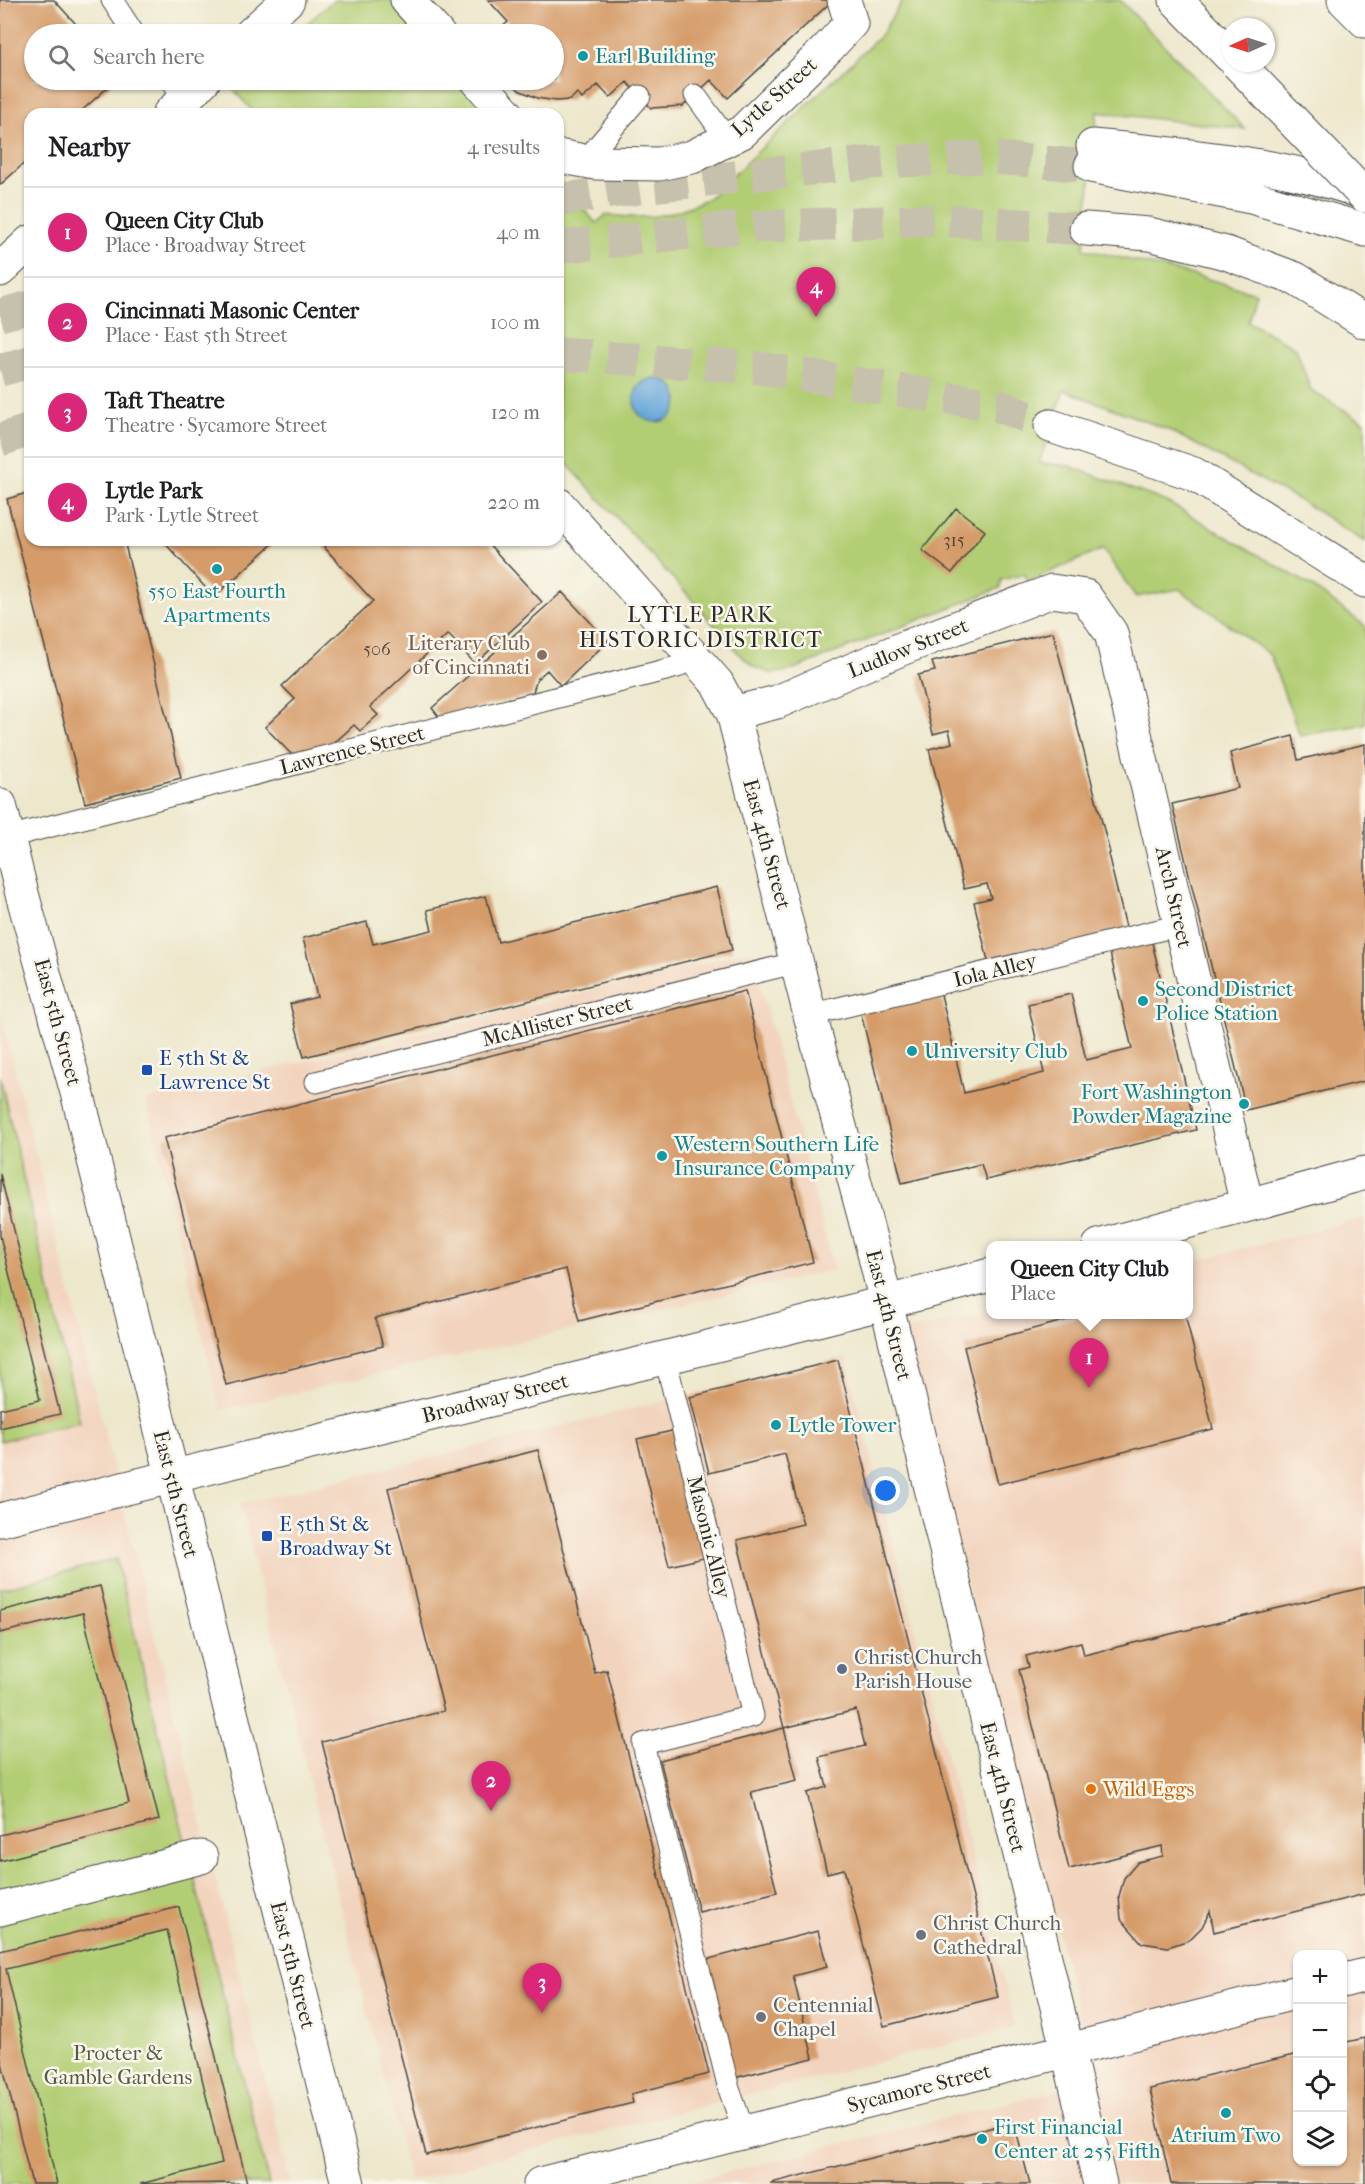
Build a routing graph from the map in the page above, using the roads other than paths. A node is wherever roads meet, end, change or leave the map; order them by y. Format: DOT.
graph roads {
  1 [pos="112,0"];
  2 [pos="288,0"];
  3 [pos="407,0"];
  4 [pos="844,0"];
  5 [pos="1176,0"];
  6 [pos="1344,0"];
  7 [pos="1365,21"];
  8 [pos="128,24"];
  9 [pos="262,24"];
  10 [pos="429,24"];
  11 [pos="1221,47"];
  12 [pos="1246,72"];
  13 [pos="486,90"];
  14 [pos="695,95"];
  15 [pos="640,96"];
  16 [pos="502,108"];
  17 [pos="727,139"];
  18 [pos="571,159"];
  19 [pos="1365,195"];
  20 [pos="1086,229"];
  21 [pos="1365,230"];
  22 [pos="24,248"];
  23 [pos="0,270"];
  24 [pos="1365,322"];
  25 [pos="1051,426"];
  26 [pos="564,511"];
  27 [pos="1365,581"];
  28 [pos="1085,596"];
  29 [pos="693,656"];
  30 [pos="733,714"];
  31 [pos="0,805"];
  32 [pos="8,837"];
  33 [pos="1180,925"];
  34 [pos="798,962"];
  35 [pos="810,1015"];
  36 [pos="316,1082"];
  37 [pos="1365,1173"];
  38 [pos="1247,1205"];
  39 [pos="1115,1241"];
  40 [pos="986,1276"];
  41 [pos="886,1303"];
  42 [pos="665,1357"];
  43 [pos="171,1476"];
  44 [pos="0,1520"];
  45 [pos="201,1857"];
  46 [pos="0,1909"];
  47 [pos="1365,1975"];
  48 [pos="1347,1980"];
  49 [pos="1293,1993"];
  50 [pos="1068,2050"];
  51 [pos="744,2132"];
  52 [pos="348,2184"];
  53 [pos="540,2184"];
  54 [pos="1100,2184"];
  1 -- 8 [label="lane"];
  2 -- 9 [label="main road"];
  3 -- 10 [label="main road"];
  4 -- 17 [label="main road, Lytle Street"];
  5 -- 11 [label="main road"];
  6 -- 7 [label="main road"];
  12 -- 19 [label="main road, bridge"];
  13 -- 16 [label="main road"];
  14 -- 17 [label="lane"];
  15 -- 18 [label="lane"];
  17 -- 18 [label="main road, Lytle Street"];
  19 -- 21 [label="main road"];
  20 -- 24 [label="main road"];
  22 -- 23 [label="main road"];
  25 -- 27 [label="main road"];
  26 -- 29 [label="main road, East 4th Street"];
  28 -- 30 [label="main road, Ludlow Street"];
  28 -- 33 [label="main road, Arch Street"];
  29 -- 30 [label="main road, East 4th Street"];
  29 -- 32 [label="lane, Lawrence Street"];
  30 -- 34 [label="main road, East 4th Street"];
  31 -- 32 [label="main road, East 5th Street"];
  32 -- 43 [label="main road, East 5th Street"];
  33 -- 35 [label="lane, Iola Alley"];
  33 -- 38 [label="main road, Arch Street"];
  34 -- 35 [label="main road, East 4th Street"];
  34 -- 36 [label="lane, McAllister Street"];
  35 -- 41 [label="main road, East 4th Street"];
  37 -- 38 [label="main road"];
  38 -- 39 [label="main road"];
  40 -- 41 [label="main road, Broadway Street"];
  41 -- 42 [label="main road, Broadway Street"];
  41 -- 50 [label="main road, East 4th Street"];
  42 -- 43 [label="main road, Broadway Street"];
  42 -- 51 [label="lane, Masonic Alley"];
  43 -- 44 [label="main road, Broadway Street"];
  43 -- 52 [label="main road, East 5th Street"];
  45 -- 46 [label="main road"];
  47 -- 48 [label="main road"];
  49 -- 50 [label="main road, Sycamore Street"];
  50 -- 51 [label="main road, Sycamore Street"];
  50 -- 54 [label="main road, East 4th Street"];
  51 -- 53 [label="main road, Sycamore Street"];
}
